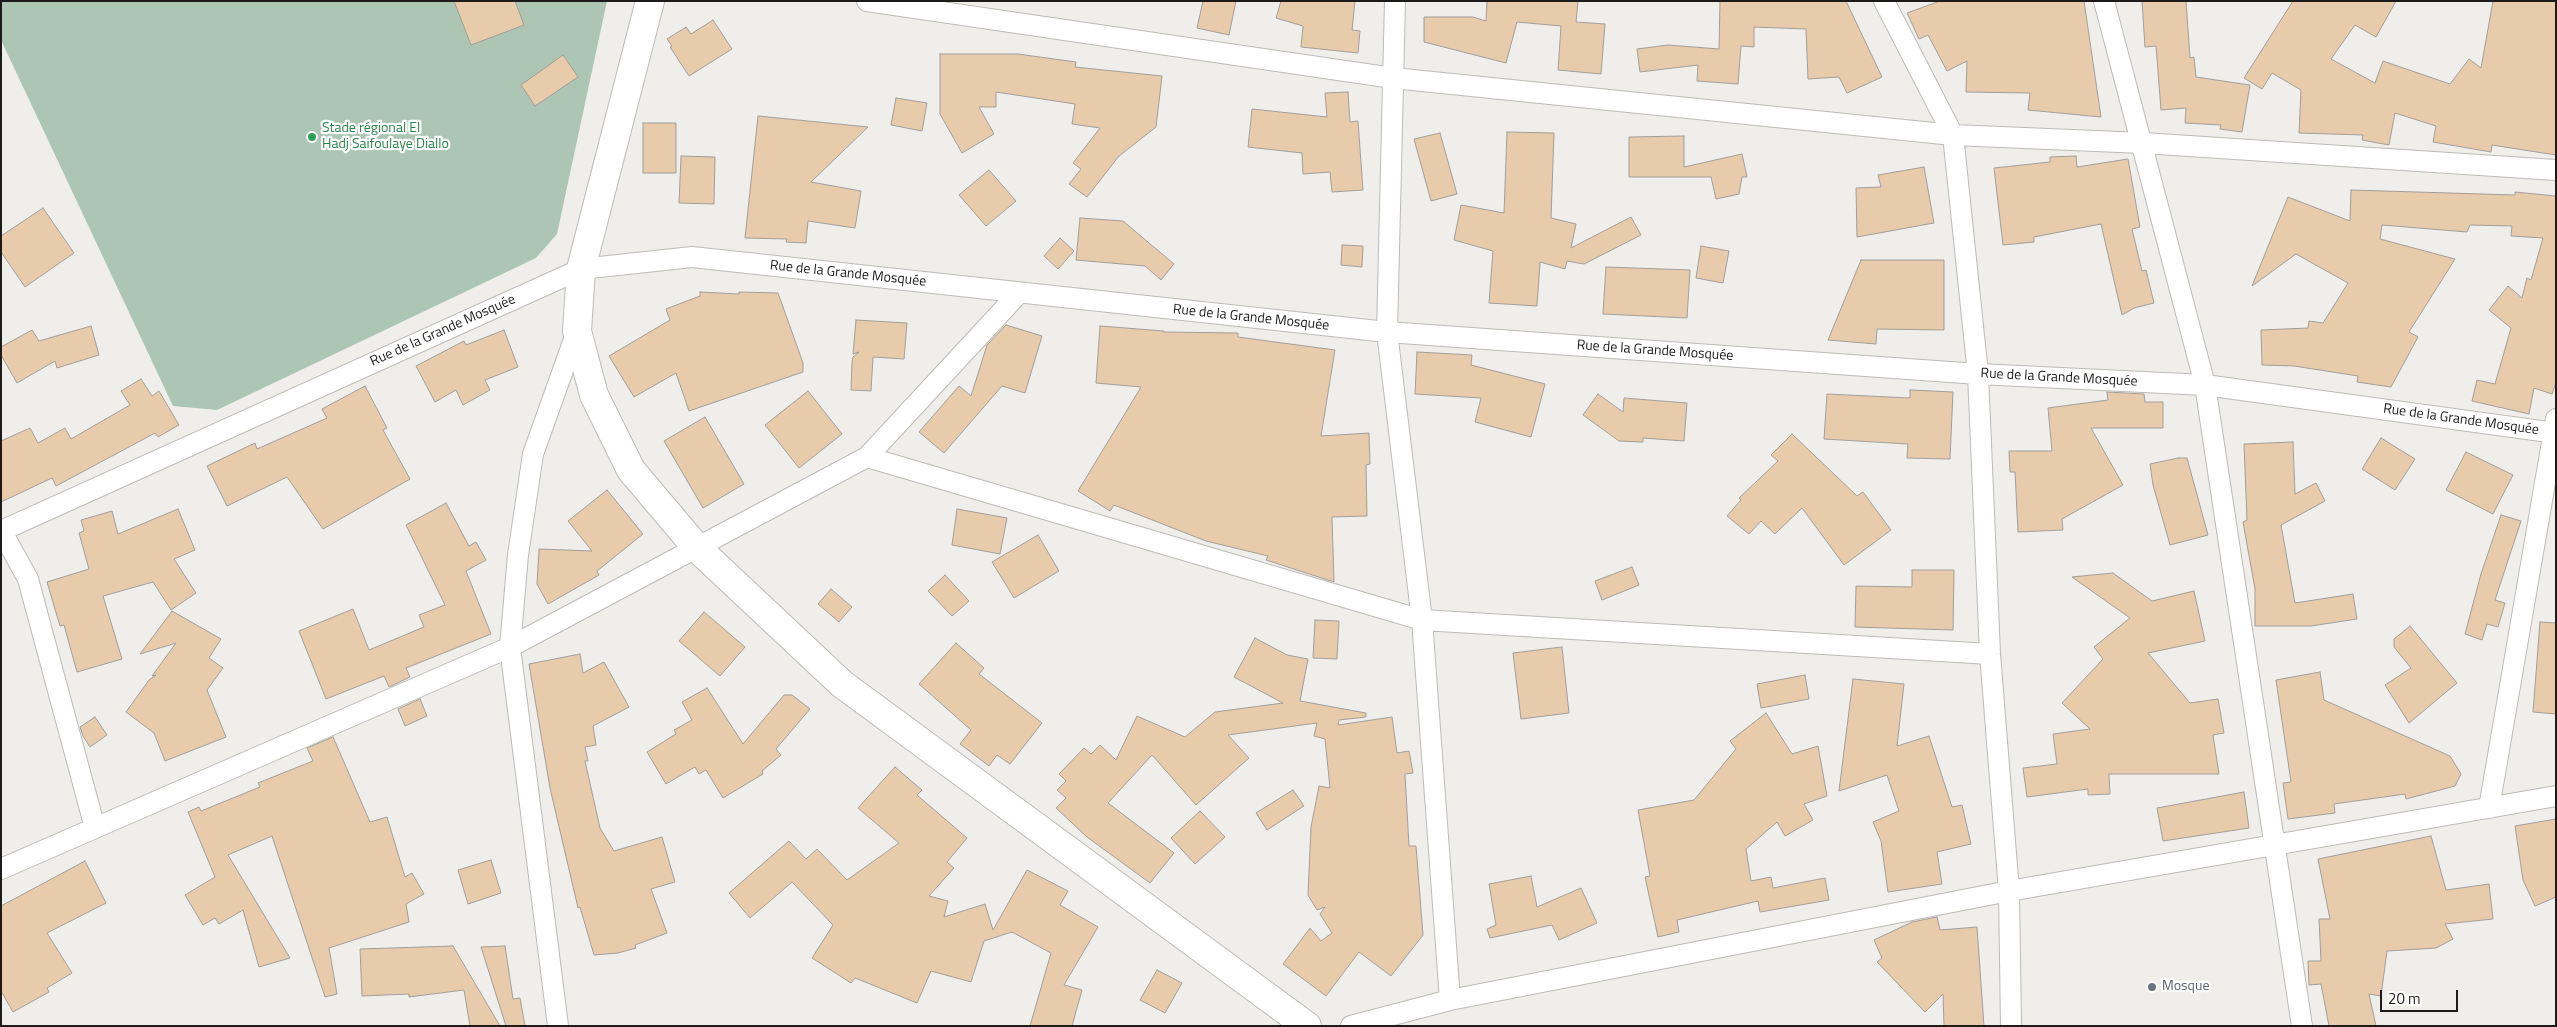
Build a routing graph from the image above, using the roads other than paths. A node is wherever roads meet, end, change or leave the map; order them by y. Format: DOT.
graph roads {
  1 [pos="650,1"];
  2 [pos="867,1"];
  3 [pos="1395,1"];
  4 [pos="1884,1"];
  5 [pos="2104,1"];
  6 [pos="1393,78"];
  7 [pos="1954,135"];
  8 [pos="2143,143"];
  9 [pos="2556,170"];
  10 [pos="581,269"];
  11 [pos="1019,292"];
  12 [pos="577,332"];
  13 [pos="1387,332"];
  14 [pos="1978,374"];
  15 [pos="2205,385"];
  16 [pos="2555,428"];
  17 [pos="867,457"];
  18 [pos="1,531"];
  19 [pos="697,548"];
  20 [pos="1422,620"];
  21 [pos="510,648"];
  22 [pos="1990,654"];
  23 [pos="2556,796"];
  24 [pos="2489,808"];
  25 [pos="95,828"];
  26 [pos="2276,845"];
  27 [pos="1,869"];
  28 [pos="2009,891"];
  29 [pos="1450,1000"];
  30 [pos="558,1026"];
  31 [pos="1307,1026"];
  32 [pos="1351,1026"];
  33 [pos="2011,1026"];
  34 [pos="2302,1026"];
  1 -- 10 [label="street"];
  2 -- 6 [label="street"];
  3 -- 6 [label="street"];
  4 -- 7 [label="street"];
  5 -- 8 [label="street"];
  6 -- 7 [label="street"];
  6 -- 13 [label="street"];
  7 -- 8 [label="street"];
  7 -- 14 [label="street"];
  8 -- 9 [label="street"];
  8 -- 15 [label="street"];
  10 -- 11 [label="street, Rue de la Grande Mosquée"];
  10 -- 12 [label="street"];
  10 -- 18 [label="street, Rue de la Grande Mosquée"];
  11 -- 13 [label="street, Rue de la Grande Mosquée"];
  11 -- 17 [label="street"];
  12 -- 19 [label="street"];
  12 -- 21 [label="street"];
  13 -- 14 [label="street, Rue de la Grande Mosquée"];
  13 -- 20 [label="street"];
  14 -- 15 [label="street, Rue de la Grande Mosquée"];
  14 -- 22 [label="street"];
  15 -- 16 [label="street, Rue de la Grande Mosquée"];
  15 -- 26 [label="street"];
  16 -- 24 [label="street"];
  17 -- 19 [label="street"];
  17 -- 20 [label="street"];
  18 -- 25 [label="street"];
  19 -- 21 [label="street"];
  19 -- 31 [label="street"];
  20 -- 22 [label="street"];
  20 -- 29 [label="street"];
  21 -- 25 [label="street"];
  21 -- 30 [label="street"];
  22 -- 28 [label="street"];
  23 -- 24 [label="street"];
  24 -- 26 [label="street"];
  25 -- 27 [label="street"];
  26 -- 28 [label="street"];
  26 -- 34 [label="street"];
  28 -- 29 [label="street"];
  28 -- 33 [label="street"];
  29 -- 32 [label="street"];
}
